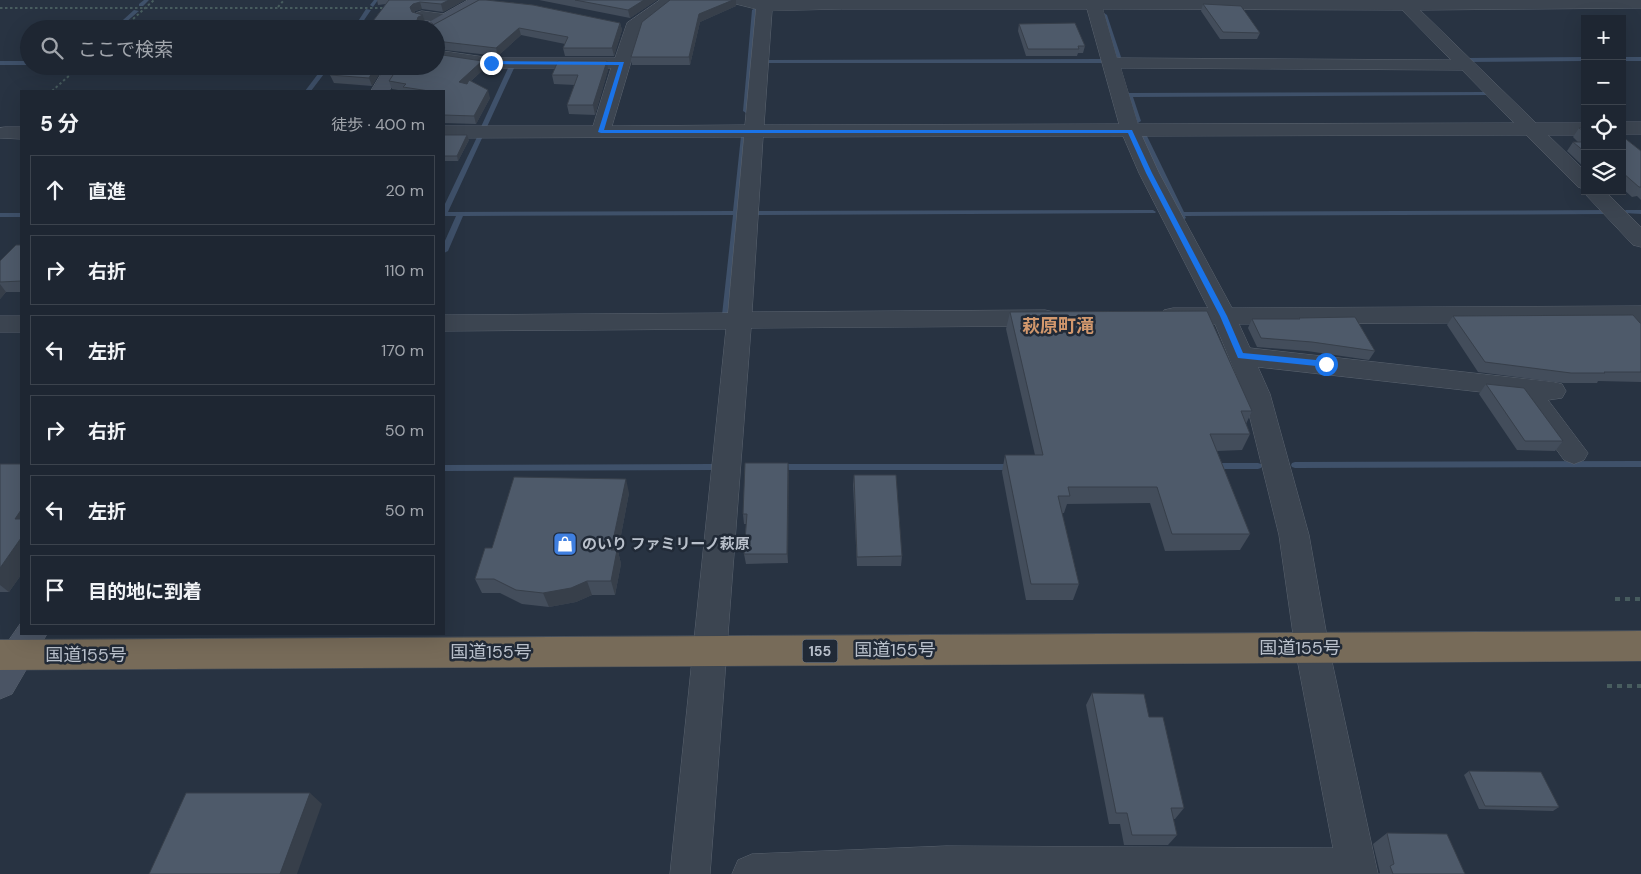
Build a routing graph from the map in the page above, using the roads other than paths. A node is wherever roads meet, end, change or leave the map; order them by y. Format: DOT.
graph roads {
  1 [pos="485,0"];
  2 [pos="670,0"];
  3 [pos="738,0"];
  4 [pos="842,2"];
  5 [pos="1093,2"];
  6 [pos="1403,2"];
  7 [pos="1641,3"];
  8 [pos="764,6"];
  9 [pos="436,20"];
  10 [pos="614,22"];
  11 [pos="633,26"];
  12 [pos="445,55"];
  13 [pos="622,63"];
  14 [pos="1111,63"];
  15 [pos="1466,65"];
  16 [pos="390,75"];
  17 [pos="381,90"];
  18 [pos="1626,128"];
  19 [pos="1641,128"];
  20 [pos="1581,129"];
  21 [pos="1533,130"];
  22 [pos="1130,131"];
  23 [pos="445,132"];
  24 [pos="601,132"];
  25 [pos="754,132"];
  26 [pos="1581,179"];
  27 [pos="1597,195"];
  28 [pos="1641,240"];
  29 [pos="1641,314"];
  30 [pos="1224,316"];
  31 [pos="1155,317"];
  32 [pos="1066,318"];
  33 [pos="739,322"];
  34 [pos="445,323"];
  35 [pos="0,324"];
  36 [pos="20,324"];
  37 [pos="1241,356"];
  38 [pos="1525,388"];
  39 [pos="1553,391"];
  40 [pos="1574,453"];
  41 [pos="1641,646"];
  42 [pos="16,648"];
  43 [pos="1312,648"];
  44 [pos="710,651"];
  45 [pos="0,683"];
  46 [pos="1357,871"];
  47 [pos="690,874"];
  48 [pos="752,874"];
  1 -- 9 [label="street"];
  2 -- 11 [label="street"];
  3 -- 8 [label="street"];
  4 -- 5 [label="street"];
  4 -- 8 [label="street"];
  5 -- 6 [label="street"];
  5 -- 14 [label="street"];
  6 -- 7 [label="street"];
  6 -- 15 [label="street"];
  8 -- 25 [label="street"];
  10 -- 11 [label="street"];
  11 -- 13 [label="street"];
  12 -- 13 [label="street"];
  13 -- 24 [label="street"];
  14 -- 15 [label="street"];
  14 -- 22 [label="street"];
  15 -- 21 [label="street"];
  16 -- 17 [label="street"];
  18 -- 19 [label="street"];
  20 -- 21 [label="street"];
  21 -- 22 [label="street"];
  21 -- 26 [label="street"];
  22 -- 25 [label="street"];
  22 -- 30 [label="street"];
  23 -- 24 [label="street"];
  24 -- 25 [label="street"];
  25 -- 33 [label="street"];
  27 -- 28 [label="street"];
  29 -- 30 [label="street"];
  30 -- 31 [label="street"];
  30 -- 37 [label="street"];
  32 -- 33 [label="street"];
  33 -- 34 [label="street"];
  33 -- 44 [label="street"];
  35 -- 36 [label="street"];
  37 -- 38 [label="street"];
  37 -- 43 [label="street"];
  38 -- 39 [label="street"];
  38 -- 40 [label="street"];
  41 -- 43 [label="highway, 国道155号 / 155"];
  42 -- 44 [label="highway, 国道155号 / 155"];
  42 -- 45 [label="street"];
  43 -- 44 [label="highway, 国道155号 / 155"];
  43 -- 46 [label="street"];
  44 -- 47 [label="street"];
  46 -- 48 [label="street"];
}
